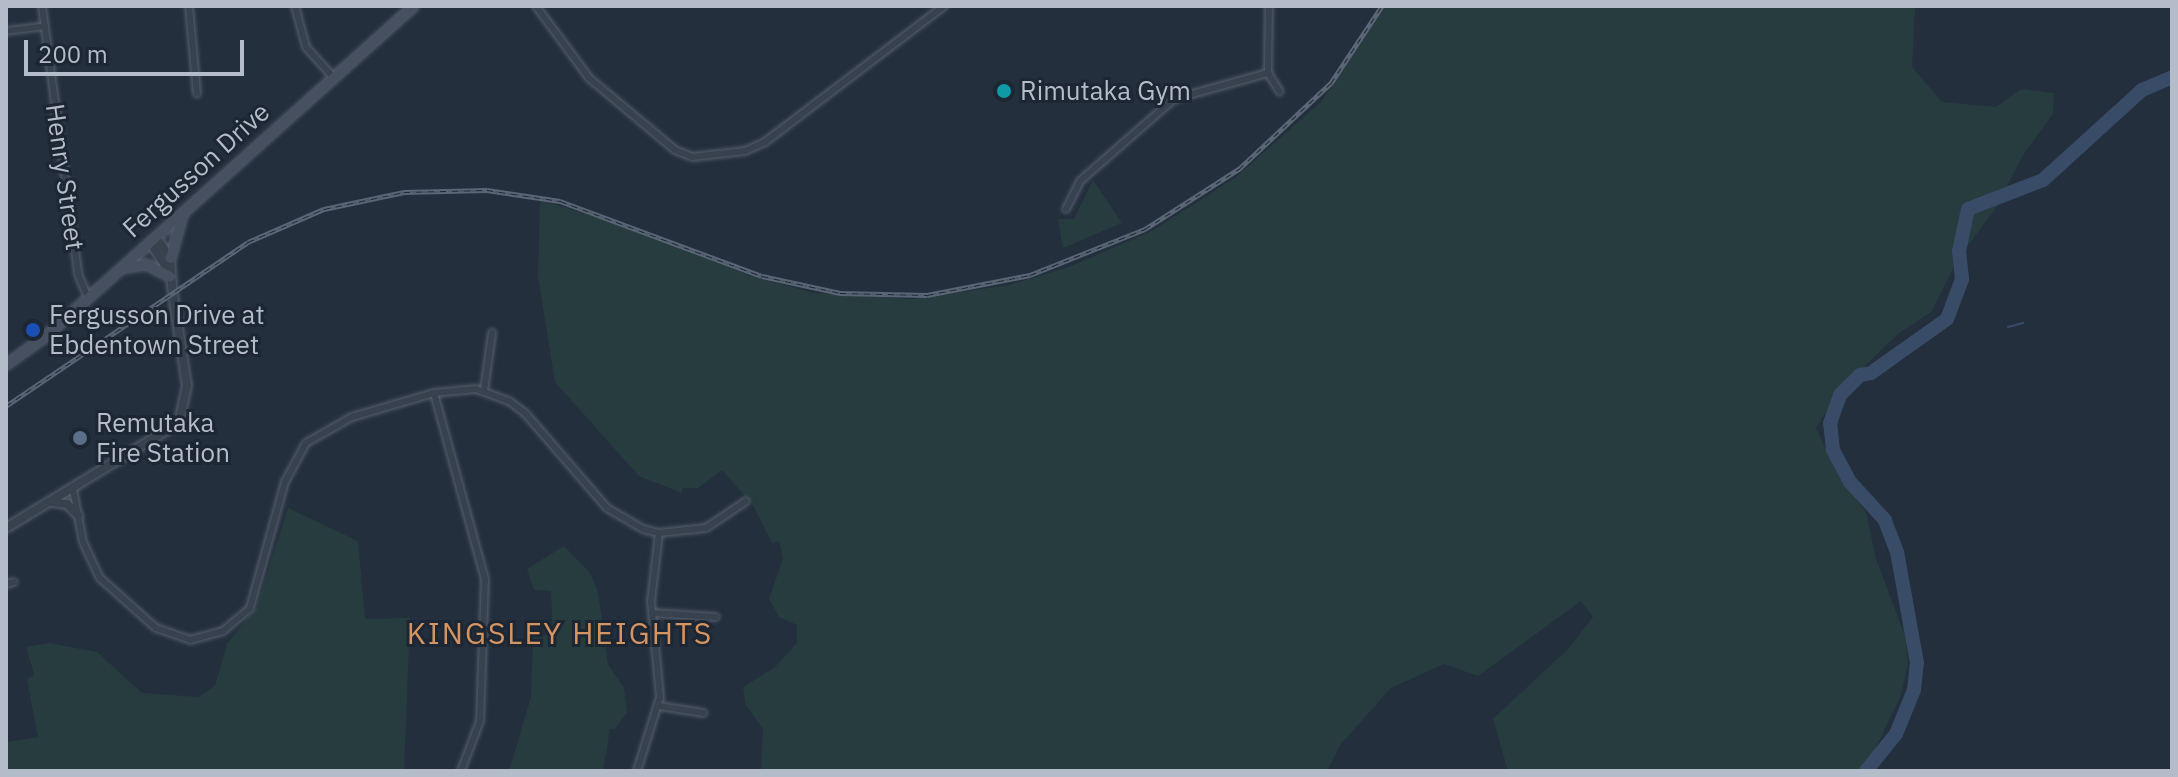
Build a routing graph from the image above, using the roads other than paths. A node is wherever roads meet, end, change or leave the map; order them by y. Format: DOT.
graph roads {
  1 [pos="42,6"];
  2 [pos="189,6"];
  3 [pos="295,6"];
  4 [pos="413,6"];
  5 [pos="536,6"];
  6 [pos="944,6"];
  7 [pos="1269,6"];
  8 [pos="45,26"];
  9 [pos="6,31"];
  10 [pos="1268,73"];
  11 [pos="332,76"];
  12 [pos="1280,92"];
  13 [pos="197,94"];
  14 [pos="1066,209"];
  15 [pos="183,212"];
  16 [pos="153,240"];
  17 [pos="170,258"];
  18 [pos="122,268"];
  19 [pos="170,273"];
  20 [pos="88,298"];
  21 [pos="492,333"];
  22 [pos="6,364"];
  23 [pos="484,391"];
  24 [pos="434,393"];
  25 [pos="73,489"];
  26 [pos="746,501"];
  27 [pos="51,502"];
  28 [pos="78,515"];
  29 [pos="6,528"];
  30 [pos="659,533"];
  31 [pos="652,613"];
  32 [pos="716,617"];
  33 [pos="659,706"];
  34 [pos="703,713"];
  35 [pos="461,771"];
  36 [pos="637,771"];
  1 -- 8 [label="street, Henry Street"];
  2 -- 13 [label="street"];
  3 -- 11 [label="street"];
  4 -- 11 [label="main road, Fergusson Drive"];
  5 -- 6 [label="street"];
  7 -- 10 [label="street"];
  8 -- 9 [label="street"];
  8 -- 20 [label="street, Henry Street"];
  10 -- 12 [label="street"];
  10 -- 14 [label="street"];
  11 -- 15 [label="main road, Fergusson Drive"];
  15 -- 16 [label="main road, Fergusson Drive"];
  15 -- 17 [label="main road"];
  16 -- 17 [label="street"];
  16 -- 18 [label="main road, Fergusson Drive"];
  16 -- 19 [label="street"];
  17 -- 19 [label="street"];
  18 -- 19 [label="main road"];
  18 -- 20 [label="main road, Fergusson Drive"];
  19 -- 25 [label="street"];
  20 -- 22 [label="main road, Fergusson Drive"];
  21 -- 23 [label="street"];
  23 -- 24 [label="street"];
  23 -- 30 [label="street"];
  24 -- 28 [label="street"];
  24 -- 35 [label="street"];
  25 -- 27 [label="street"];
  25 -- 28 [label="street"];
  26 -- 30 [label="street"];
  27 -- 28 [label="street"];
  27 -- 29 [label="street"];
  30 -- 31 [label="street"];
  31 -- 32 [label="street"];
  31 -- 33 [label="street"];
  33 -- 34 [label="street"];
  33 -- 36 [label="street"];
}
